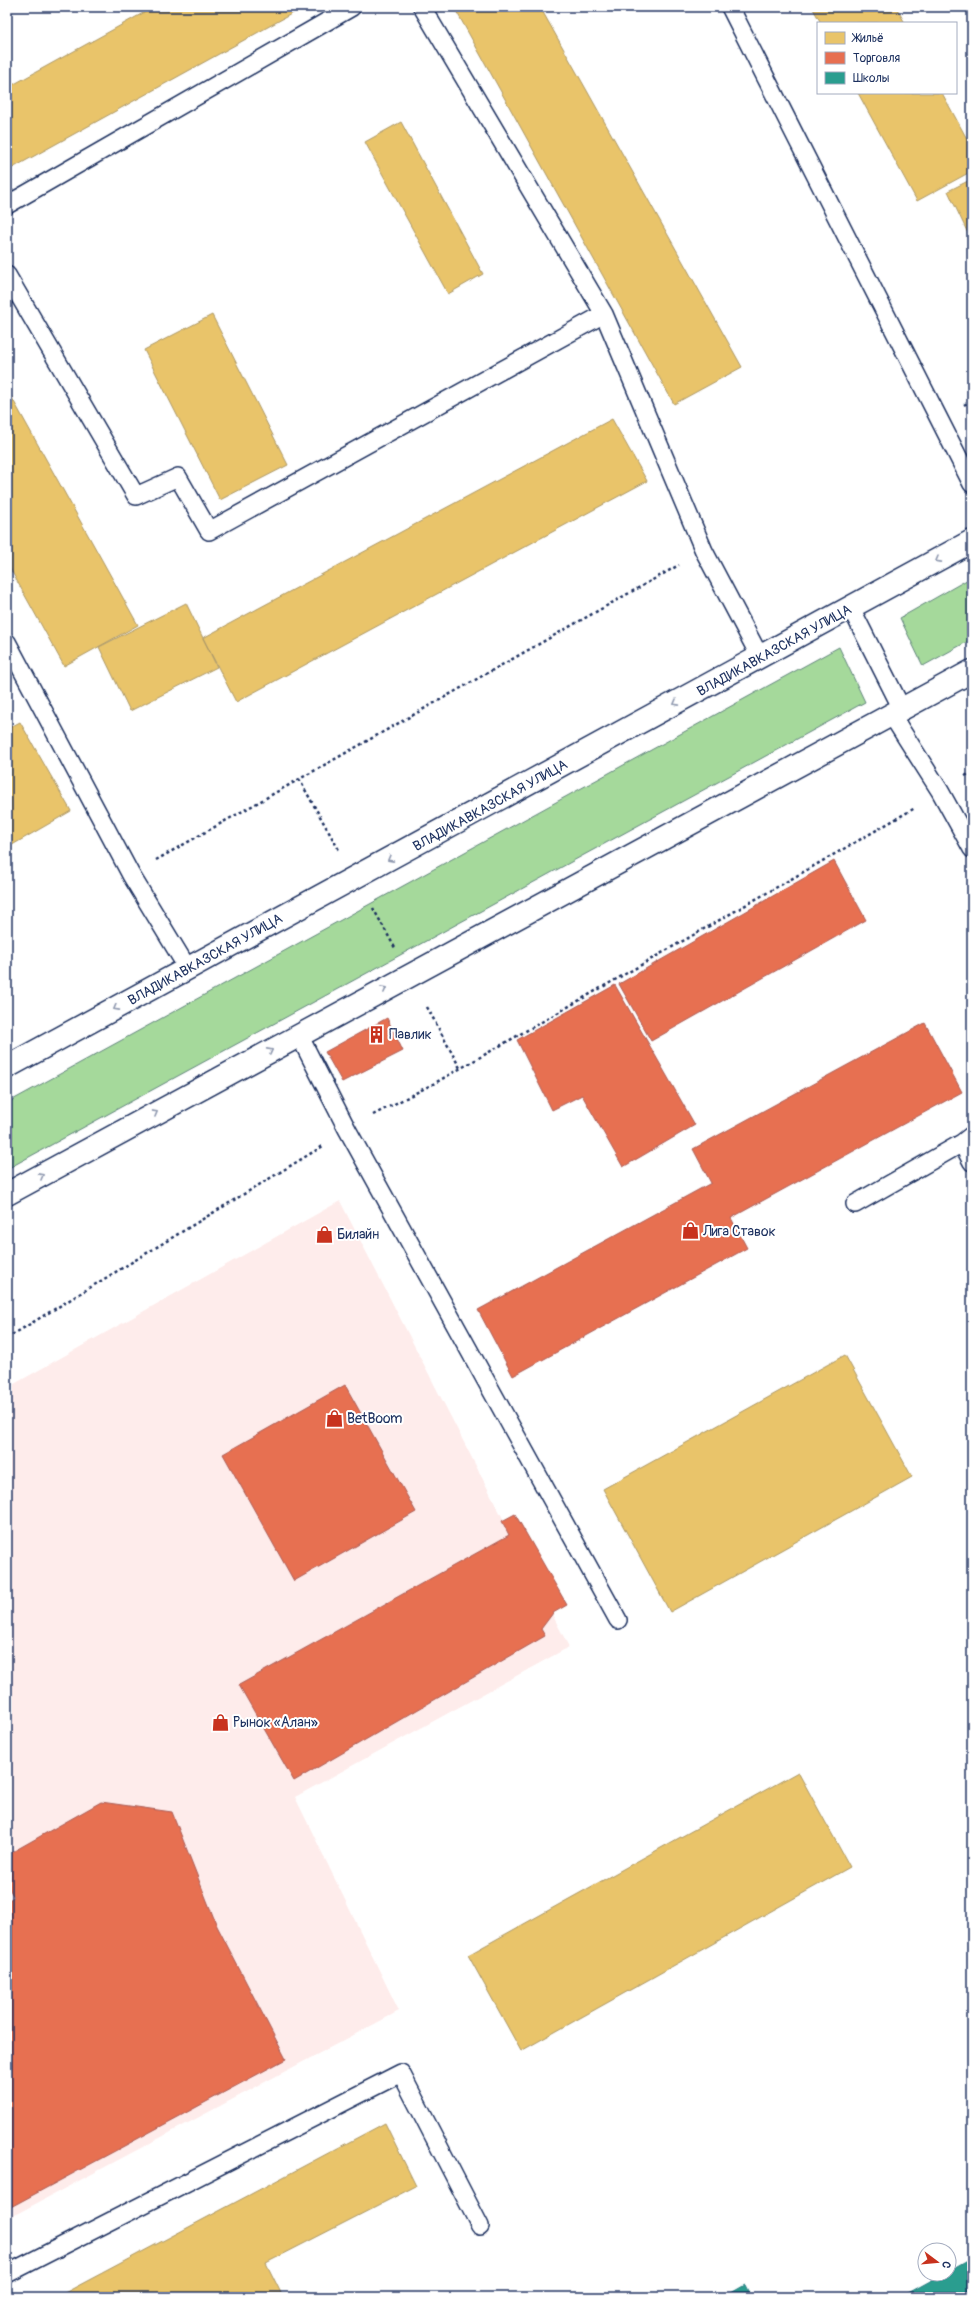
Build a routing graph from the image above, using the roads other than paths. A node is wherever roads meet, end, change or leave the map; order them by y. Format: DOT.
graph roads {
  1 [pos="352,7"];
  2 [pos="422,7"];
  3 [pos="730,7"];
  4 [pos="7,205"];
  5 [pos="7,275"];
  6 [pos="604,314"];
  7 [pos="972,484"];
  8 [pos="972,541"];
  9 [pos="851,608"];
  10 [pos="7,642"];
  11 [pos="760,657"];
  12 [pos="972,671"];
  13 [pos="896,712"];
  14 [pos="972,849"];
  15 [pos="188,969"];
  16 [pos="299,1036"];
  17 [pos="7,1067"];
  18 [pos="967,1139"];
  19 [pos="972,1162"];
  20 [pos="7,1194"];
  21 [pos="855,1204"];
  22 [pos="618,1620"];
  23 [pos="480,2226"];
  24 [pos="7,2274"];
  1 -- 4 [label="lane"];
  2 -- 6 [label="lane"];
  3 -- 7 [label="lane"];
  5 -- 6 [label="lane"];
  6 -- 11 [label="lane"];
  8 -- 9 [label="main road, ВЛАДИКАВКАЗСКАЯ УЛИЦА, one-way"];
  9 -- 11 [label="main road, ВЛАДИКАВКАЗСКАЯ УЛИЦА"];
  9 -- 13 [label="lane"];
  10 -- 15 [label="lane"];
  11 -- 15 [label="main road, ВЛАДИКАВКАЗСКАЯ УЛИЦА, one-way"];
  12 -- 13 [label="main road"];
  13 -- 14 [label="lane"];
  16 -- 13 [label="main road, one-way"];
  15 -- 17 [label="main road, ВЛАДИКАВКАЗСКАЯ УЛИЦА, one-way"];
  20 -- 16 [label="main road, one-way"];
  16 -- 22 [label="lane"];
  18 -- 19 [label="lane"];
  18 -- 21 [label="lane"];
  23 -- 24 [label="lane"];
}
